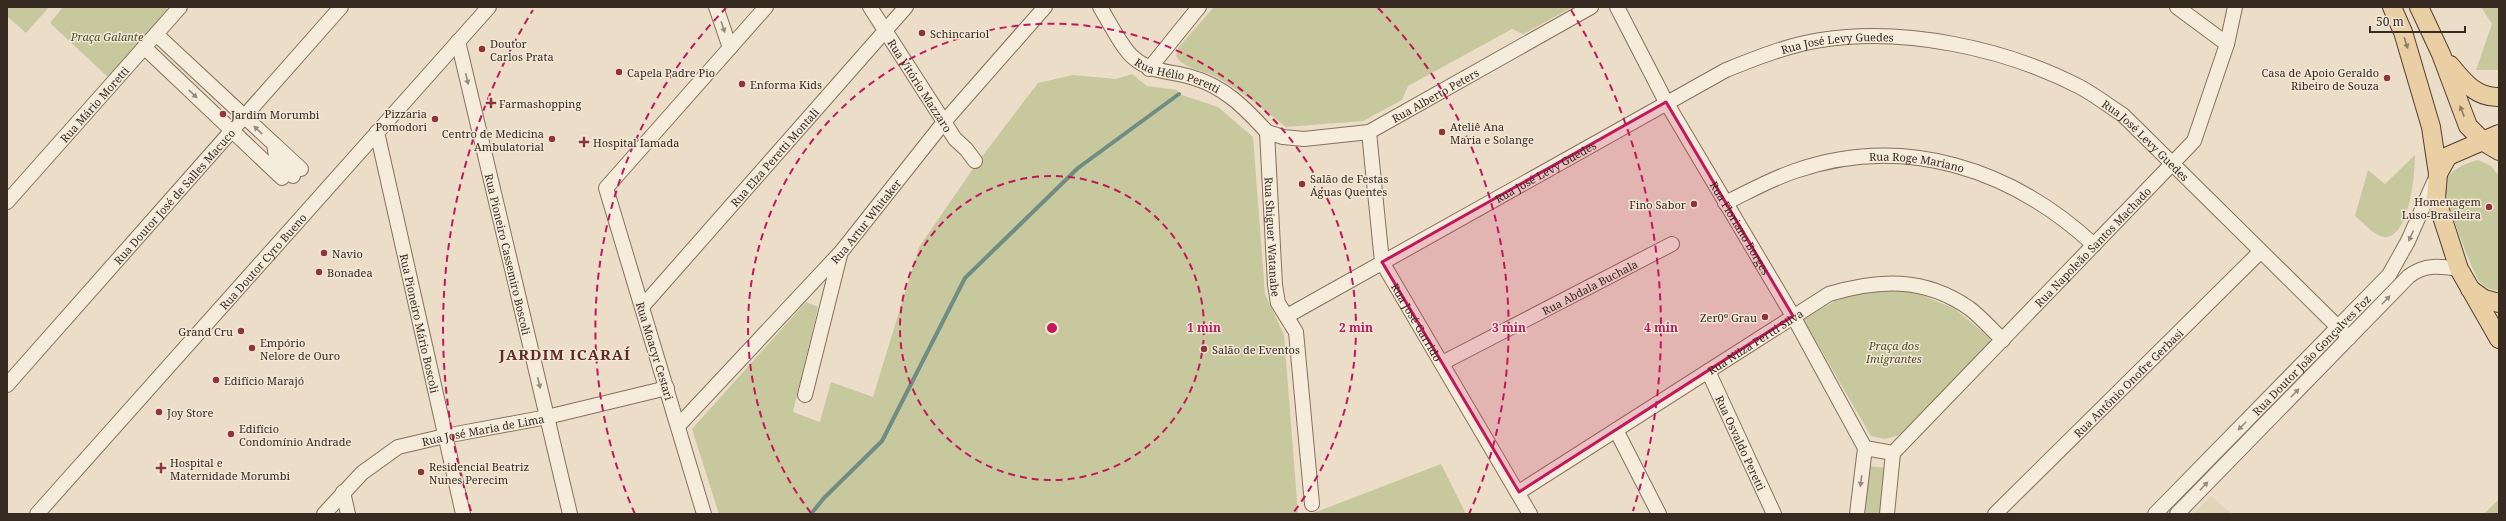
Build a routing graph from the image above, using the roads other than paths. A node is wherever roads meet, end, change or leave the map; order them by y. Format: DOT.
graph roads {
  1 [pos="180,7"];
  2 [pos="341,7"];
  3 [pos="489,7"];
  4 [pos="716,7"];
  5 [pos="766,7"];
  6 [pos="870,7"];
  7 [pos="906,7"];
  8 [pos="1045,7"];
  9 [pos="1100,7"];
  10 [pos="1199,7"];
  11 [pos="1591,7"];
  12 [pos="1617,7"];
  13 [pos="2177,7"];
  14 [pos="2235,7"];
  15 [pos="2392,7"];
  16 [pos="2419,7"];
  17 [pos="885,31"];
  18 [pos="156,34"];
  19 [pos="458,41"];
  20 [pos="2227,44"];
  21 [pos="144,47"];
  22 [pos="730,48"];
  23 [pos="2441,54"];
  24 [pos="192,67"];
  25 [pos="1149,69"];
  26 [pos="179,80"];
  27 [pos="2499,97"];
  28 [pos="1666,102"];
  29 [pos="244,116"];
  30 [pos="944,122"];
  31 [pos="232,130"];
  32 [pos="377,132"];
  33 [pos="1267,132"];
  34 [pos="1369,132"];
  35 [pos="2491,138"];
  36 [pos="2499,151"];
  37 [pos="975,161"];
  38 [pos="2174,164"];
  39 [pos="2438,174"];
  40 [pos="7,202"];
  41 [pos="1725,203"];
  42 [pos="1672,244"];
  43 [pos="2094,245"];
  44 [pos="841,252"];
  45 [pos="2260,252"];
  46 [pos="1382,262"];
  47 [pos="2459,269"];
  48 [pos="2468,287"];
  49 [pos="2499,303"];
  50 [pos="642,307"];
  51 [pos="1287,316"];
  52 [pos="1793,316"];
  53 [pos="2339,328"];
  54 [pos="2349,338"];
  55 [pos="2499,339"];
  56 [pos="2003,340"];
  57 [pos="1442,363"];
  58 [pos="1708,371"];
  59 [pos="7,385"];
  60 [pos="666,388"];
  61 [pos="805,394"];
  62 [pos="546,417"];
  63 [pos="678,426"];
  64 [pos="1616,430"];
  65 [pos="445,436"];
  66 [pos="1865,448"];
  67 [pos="1893,453"];
  68 [pos="343,492"];
  69 [pos="1519,492"];
  70 [pos="1312,504"];
  71 [pos="37,514"];
  72 [pos="324,514"];
  73 [pos="348,514"];
  74 [pos="462,514"];
  75 [pos="570,514"];
  76 [pos="704,514"];
  77 [pos="1530,514"];
  78 [pos="1659,514"];
  79 [pos="1774,514"];
  80 [pos="1857,514"];
  81 [pos="1887,514"];
  82 [pos="1995,514"];
  83 [pos="2155,514"];
  84 [pos="2177,514"];
  1 -- 18 [label="street, Rua Mário Moretti"];
  2 -- 29 [label="street, Rua Doutor José de Salles Macuco"];
  3 -- 19 [label="street, Rua Doutor Cyro Bueno"];
  4 -- 22 [label="street, one-way"];
  5 -- 22 [label="street"];
  6 -- 17 [label="street, Rua Vitório Mazzaro"];
  7 -- 17 [label="street, Rua Elza Peretti Montali"];
  8 -- 30 [label="street, Rua Artur Whitaker"];
  9 -- 25 [label="street, Rua Hélio Peretti"];
  10 -- 25 [label="street"];
  11 -- 34 [label="street, Rua Alberto Peters"];
  12 -- 28 [label="street, Rua Floriano Borges"];
  13 -- 20 [label="street"];
  14 -- 20 [label="street, Rua Napoleão Santos Machado"];
  15 -- 39 [label="main road, one-way"];
  16 -- 23 [label="main road"];
  17 -- 30 [label="street, Rua Vitório Mazzaro"];
  17 -- 50 [label="street, Rua Elza Peretti Montali"];
  18 -- 21 [label="street, Rua Mário Moretti"];
  18 -- 24 [label="street"];
  19 -- 32 [label="street, Rua Doutor Cyro Bueno"];
  19 -- 62 [label="street, Rua Pioneiro Cassemiro Boscoli, one-way"];
  20 -- 38 [label="street, Rua Napoleão Santos Machado"];
  21 -- 26 [label="street"];
  21 -- 40 [label="street, Rua Mário Moretti"];
  22 -- 50 [label="street, Rua Moacyr Cestari"];
  23 -- 27 [label="main road"];
  35 -- 23 [label="main road, one-way"];
  24 -- 26 [label="street"];
  24 -- 29 [label="street"];
  25 -- 33 [label="street, Rua Hélio Peretti"];
  26 -- 31 [label="street, one-way"];
  28 -- 38 [label="street, Rua José Levy Guedes"];
  28 -- 41 [label="street, Rua Floriano Borges"];
  28 -- 46 [label="street, Rua José Levy Guedes"];
  29 -- 31 [label="street, Rua Doutor José de Salles Macuco"];
  31 -- 29 [label="street, one-way"];
  30 -- 37 [label="street, Rua Vitório Mazzaro"];
  30 -- 44 [label="street, Rua Artur Whitaker"];
  31 -- 59 [label="street, Rua Doutor José de Salles Macuco"];
  32 -- 65 [label="street, Rua Pioneiro Mário Boscoli"];
  32 -- 71 [label="street, Rua Doutor Cyro Bueno"];
  33 -- 34 [label="street, Rua Alberto Peters"];
  33 -- 51 [label="street, Rua Shiguer Watanabe"];
  34 -- 46 [label="street, Rua José Garrido"];
  35 -- 36 [label="main road"];
  35 -- 39 [label="main road"];
  38 -- 43 [label="street, Rua Napoleão Santos Machado"];
  38 -- 45 [label="street, Rua José Levy Guedes"];
  39 -- 47 [label="main road"];
  39 -- 53 [label="street, Rua Doutor João Gonçalves Foz, one-way"];
  41 -- 43 [label="street, Rua Roge Mariano"];
  41 -- 52 [label="street, Rua Floriano Borges"];
  42 -- 57 [label="street, Rua Abdala Buchala"];
  43 -- 56 [label="street, Rua Napoleão Santos Machado"];
  44 -- 61 [label="street"];
  44 -- 63 [label="street, Rua Artur Whitaker"];
  45 -- 53 [label="street, Rua José Levy Guedes"];
  45 -- 82 [label="street, Rua Antônio Onofre Gerbasi"];
  46 -- 51 [label="street, Rua José Levy Guedes"];
  46 -- 57 [label="street, Rua José Garrido"];
  47 -- 48 [label="main road"];
  54 -- 47 [label="street, Rua Doutor João Gonçalves Foz, one-way"];
  48 -- 49 [label="main road"];
  48 -- 55 [label="main road"];
  50 -- 60 [label="street, Rua Moacyr Cestari"];
  51 -- 70 [label="street, Rua Shiguer Watanabe"];
  52 -- 56 [label="street, Rua Nilza Pertti Silva"];
  52 -- 58 [label="street, Rua Nilza Pertti Silva"];
  52 -- 66 [label="street, Rua Floriano Borges"];
  53 -- 54 [label="street, Rua José Levy Guedes"];
  53 -- 83 [label="street, Rua Doutor João Gonçalves Foz, one-way"];
  84 -- 54 [label="street, Rua Doutor João Gonçalves Foz, one-way"];
  56 -- 67 [label="street, Rua Napoleão Santos Machado"];
  57 -- 69 [label="street, Rua José Garrido"];
  58 -- 64 [label="street, Rua Nilza Pertti Silva"];
  58 -- 79 [label="street, Rua Osvaldo Peretti"];
  60 -- 62 [label="street, Rua José Maria de Lima"];
  60 -- 63 [label="street, Rua Moacyr Cestari"];
  62 -- 65 [label="street, Rua José Maria de Lima"];
  62 -- 75 [label="street, Rua Pioneiro Cassemiro Boscoli"];
  63 -- 76 [label="street, Rua Moacyr Cestari"];
  64 -- 69 [label="street, Rua Nilza Pertti Silva"];
  64 -- 78 [label="street"];
  65 -- 68 [label="street, Rua José Maria de Lima"];
  65 -- 74 [label="street, Rua Pioneiro Mário Boscoli"];
  66 -- 67 [label="street"];
  66 -- 80 [label="street, one-way"];
  67 -- 81 [label="street"];
  68 -- 72 [label="street, Rua José Maria de Lima"];
  68 -- 73 [label="street"];
  69 -- 77 [label="street, Rua José Garrido"];
}
